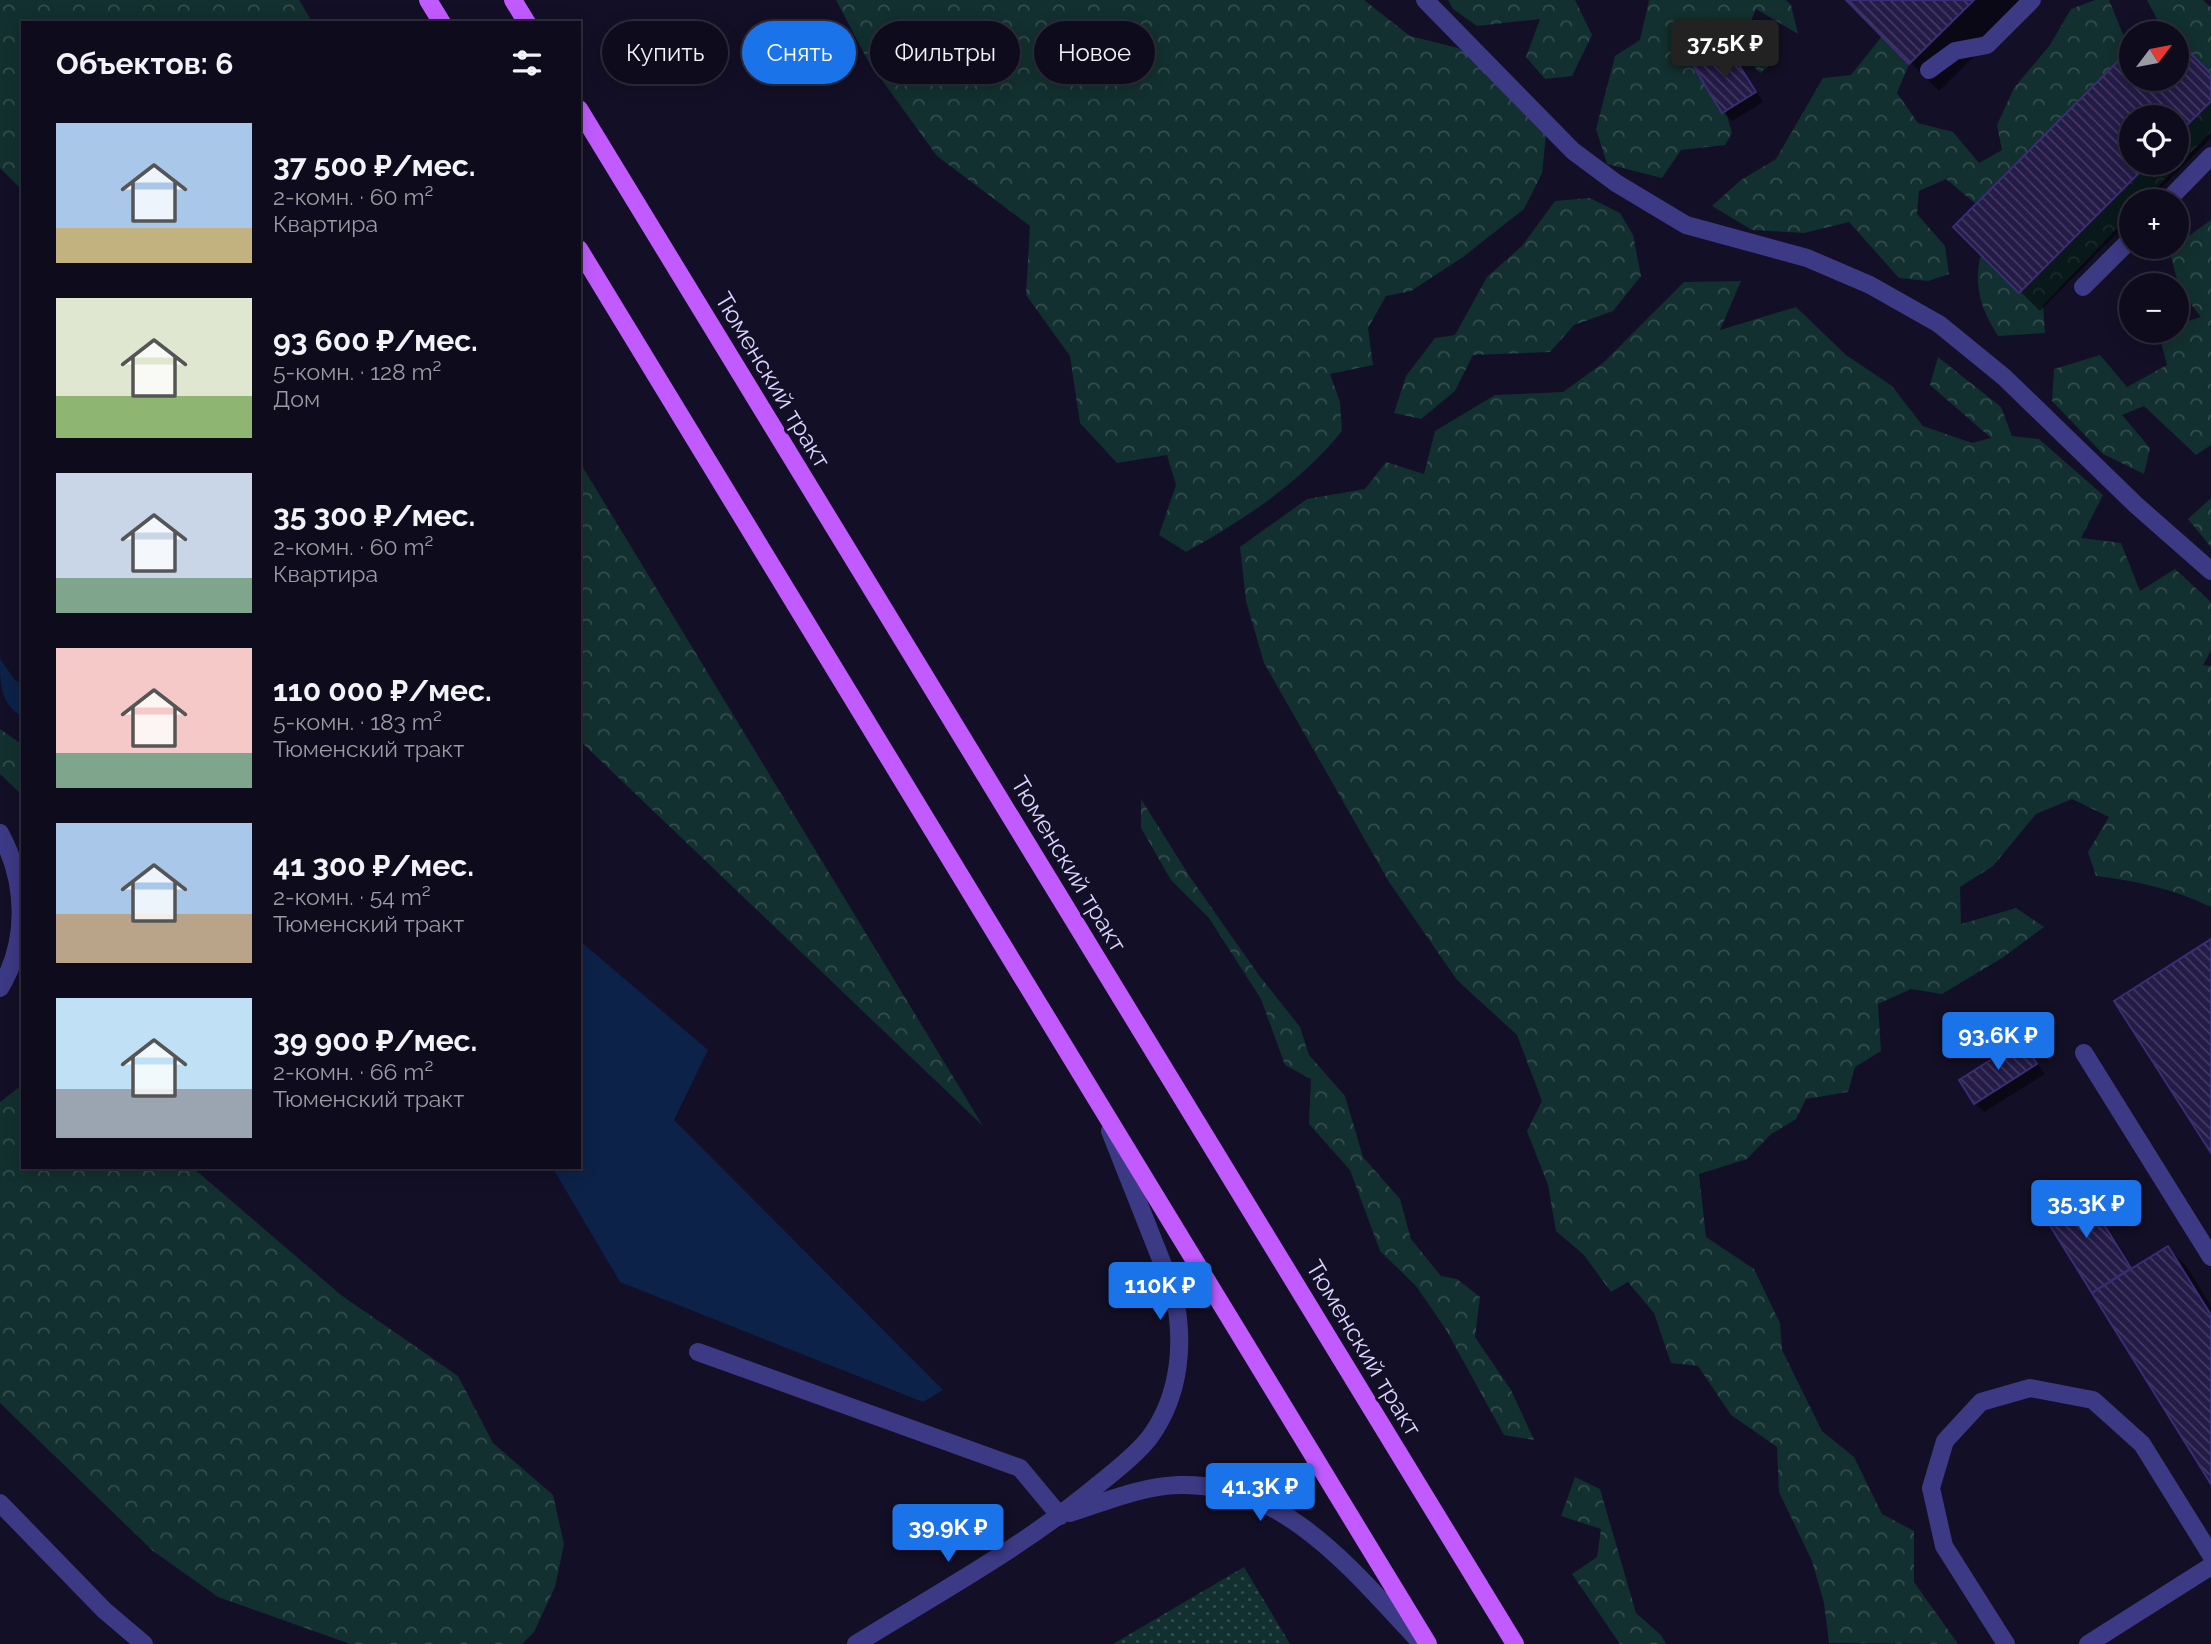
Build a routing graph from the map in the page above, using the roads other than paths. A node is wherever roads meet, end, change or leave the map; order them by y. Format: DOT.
graph roads {
  1 [pos="428,0"];
  2 [pos="513,0"];
  3 [pos="1425,0"];
  4 [pos="2032,0"];
  5 [pos="441,21"];
  6 [pos="526,21"];
  7 [pos="1929,70"];
  8 [pos="581,112"];
  9 [pos="2211,156"];
  10 [pos="2179,189"];
  11 [pos="2119,251"];
  12 [pos="581,252"];
  13 [pos="2083,287"];
  14 [pos="2211,571"];
  15 [pos="0,833"];
  16 [pos="0,988"];
  17 [pos="2084,1053"];
  18 [pos="1100,1105"];
  19 [pos="2211,1257"];
  20 [pos="698,1352"];
  21 [pos="0,1503"];
  22 [pos="1060,1516"];
  23 [pos="2211,1555"];
  24 [pos="2211,1566"];
  25 [pos="145,1644"];
  26 [pos="856,1644"];
  27 [pos="1422,1644"];
  28 [pos="1428,1644"];
  29 [pos="1516,1644"];
  30 [pos="2006,1644"];
  31 [pos="2088,1644"];
  1 -- 5 [label="main road"];
  2 -- 6 [label="main road"];
  3 -- 14 [label="street"];
  4 -- 7 [label="street"];
  8 -- 29 [label="main road, Тюменский тракт"];
  9 -- 10 [label="street"];
  11 -- 13 [label="street"];
  12 -- 18 [label="main road"];
  15 -- 16 [label="street"];
  17 -- 19 [label="street"];
  18 -- 22 [label="street"];
  18 -- 28 [label="main road"];
  20 -- 22 [label="street"];
  21 -- 25 [label="street"];
  22 -- 26 [label="street"];
  22 -- 27 [label="street"];
  23 -- 30 [label="street"];
  24 -- 31 [label="street"];
}
